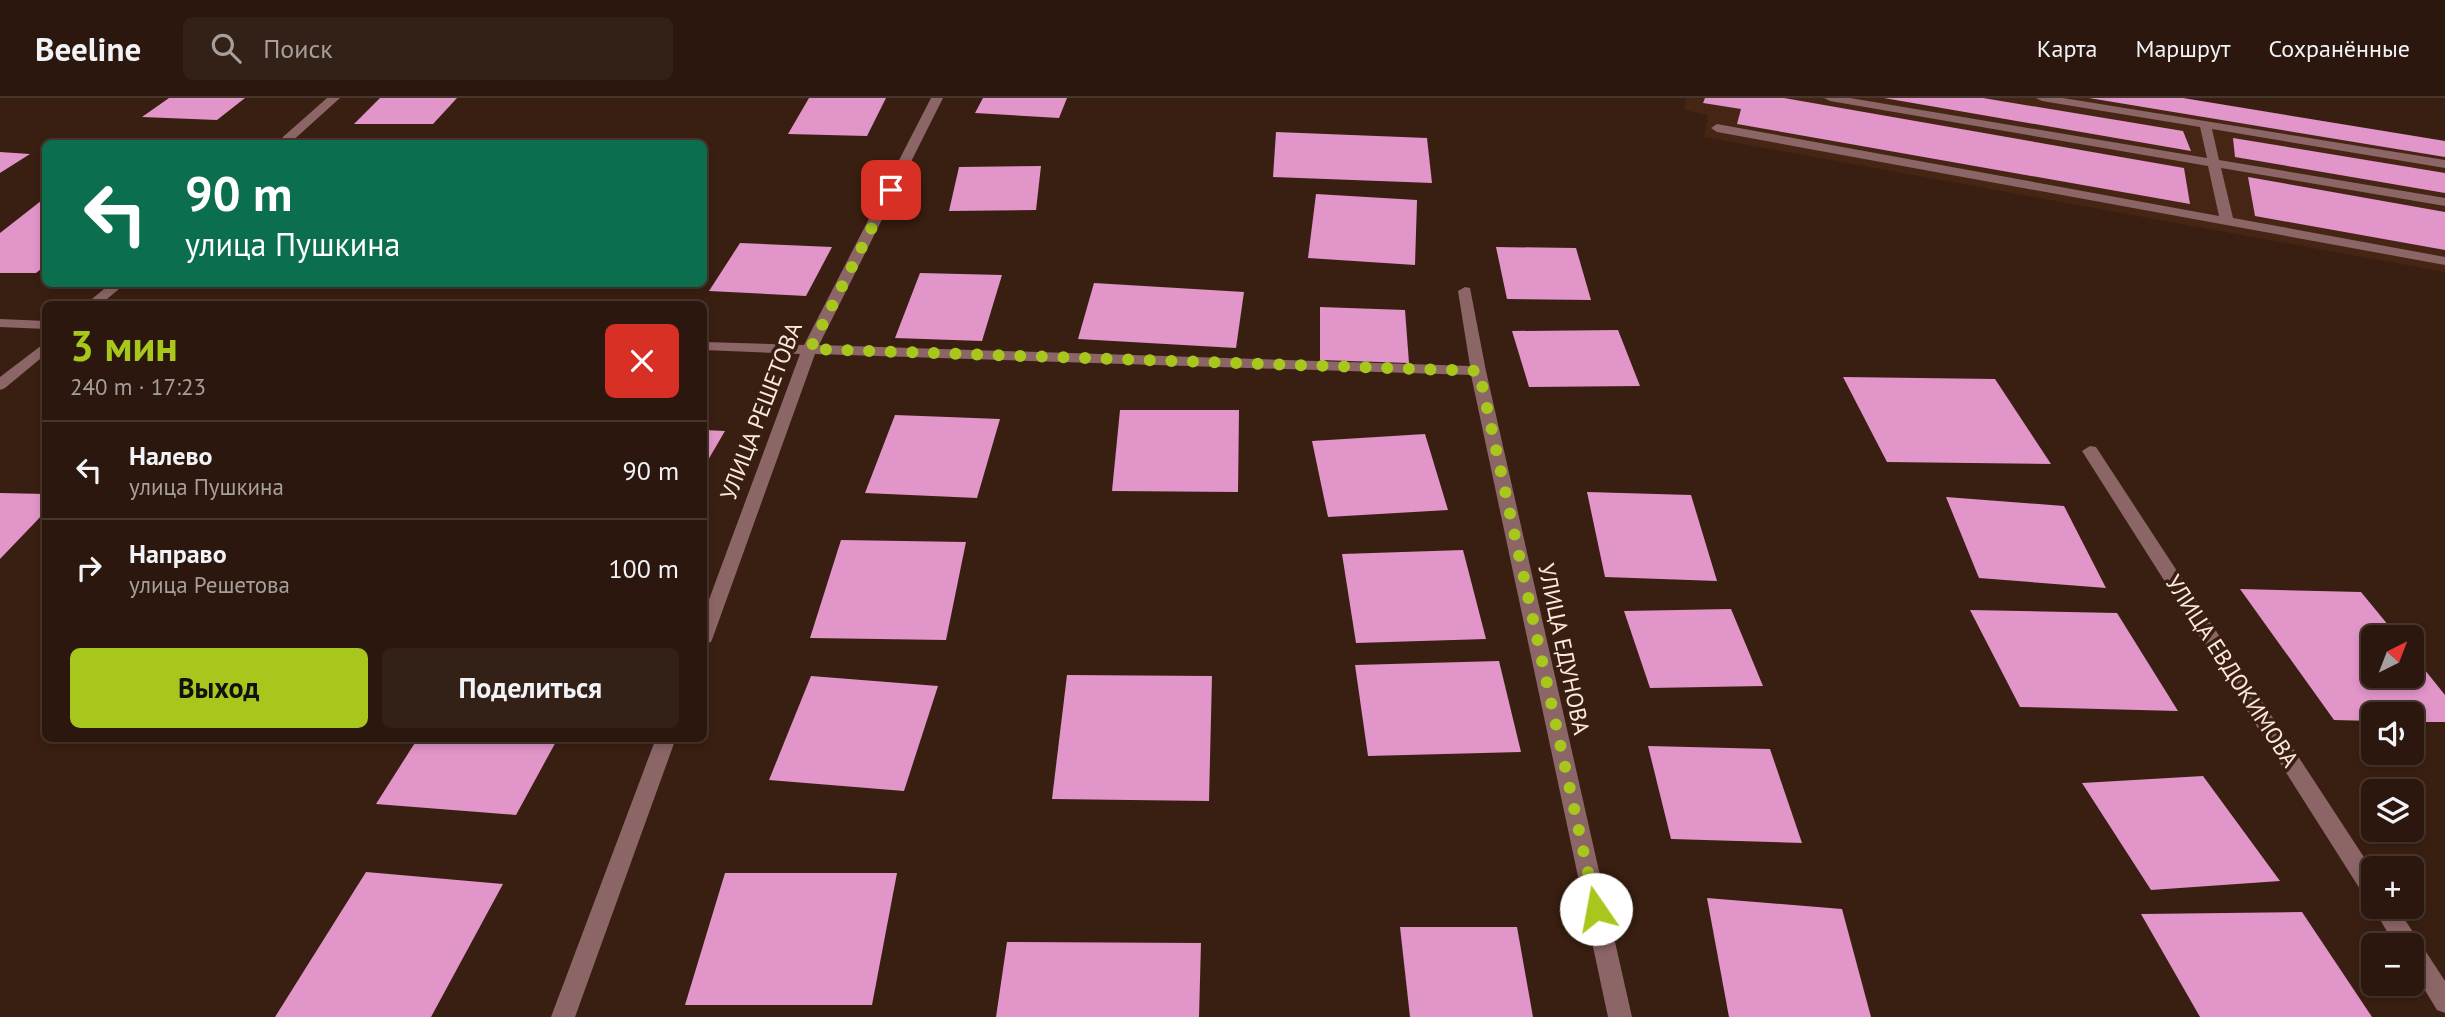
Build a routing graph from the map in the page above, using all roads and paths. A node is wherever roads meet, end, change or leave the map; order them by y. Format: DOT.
graph roads {
  1 [pos="334,98"];
  2 [pos="937,98"];
  3 [pos="1830,98"];
  4 [pos="2042,98"];
  5 [pos="2205,124"];
  6 [pos="1717,128"];
  7 [pos="286,140"];
  8 [pos="2214,163"];
  9 [pos="2445,164"];
  10 [pos="2445,202"];
  11 [pos="2228,221"];
  12 [pos="2445,261"];
  13 [pos="114,287"];
  14 [pos="1465,291"];
  15 [pos="97,301"];
  16 [pos="0,323"];
  17 [pos="42,325"];
  18 [pos="707,346"];
  19 [pos="42,349"];
  20 [pos="810,349"];
  21 [pos="1479,371"];
  22 [pos="0,385"];
  23 [pos="2090,451"];
  24 [pos="707,629"];
  25 [pos="665,742"];
  26 [pos="2361,871"];
  27 [pos="2424,969"];
  28 [pos="2445,1002"];
  29 [pos="563,1017"];
  30 [pos="1620,1017"];
  1 -- 7 [label="street"];
  2 -- 20 [label="street, УЛИЦА РЕШЕТОВА"];
  3 -- 8 [label="street"];
  4 -- 5 [label="street"];
  5 -- 8 [label="street"];
  5 -- 9 [label="street"];
  6 -- 11 [label="street"];
  8 -- 10 [label="street"];
  8 -- 11 [label="street"];
  11 -- 12 [label="street"];
  13 -- 15 [label="street"];
  14 -- 21 [label="street, УЛИЦА ЕДУНОВА"];
  16 -- 17 [label="street"];
  18 -- 20 [label="street"];
  19 -- 22 [label="street"];
  20 -- 21 [label="street"];
  20 -- 24 [label="street, УЛИЦА РЕШЕТОВА"];
  21 -- 30 [label="street, УЛИЦА ЕДУНОВА"];
  23 -- 26 [label="street, УЛИЦА ЕВДОКИМОВА"];
  25 -- 29 [label="street"];
  27 -- 28 [label="street"];
}
